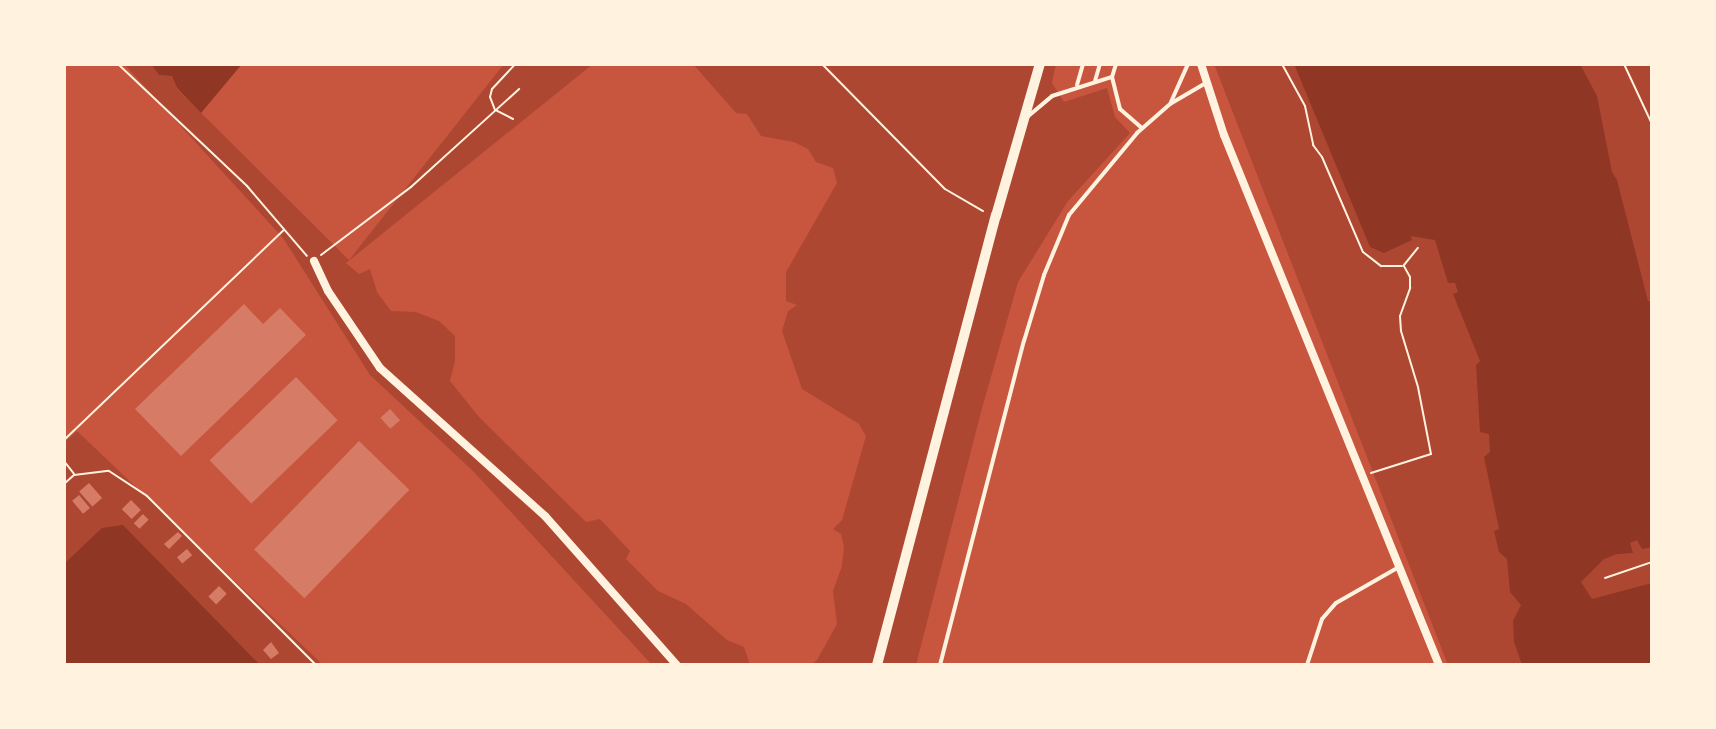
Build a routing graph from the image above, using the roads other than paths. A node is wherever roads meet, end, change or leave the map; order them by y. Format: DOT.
graph roads {
  1 [pos="1040,64"];
  2 [pos="1083,64"];
  3 [pos="1100,64"];
  4 [pos="1116,64"];
  5 [pos="1188,64"];
  6 [pos="1201,64"];
  7 [pos="1112,77"];
  8 [pos="1095,81"];
  9 [pos="1206,83"];
  10 [pos="1077,85"];
  11 [pos="1170,104"];
  12 [pos="1025,119"];
  13 [pos="1142,128"];
  14 [pos="314,261"];
  15 [pos="1401,566"];
  16 [pos="677,665"];
  17 [pos="877,665"];
  18 [pos="940,665"];
  19 [pos="1307,665"];
  20 [pos="1439,665"];
  1 -- 12 [label="street"];
  2 -- 10 [label="lane"];
  3 -- 8 [label="lane"];
  4 -- 7 [label="lane"];
  5 -- 11 [label="lane"];
  6 -- 9 [label="street"];
  7 -- 8 [label="lane"];
  7 -- 13 [label="lane"];
  8 -- 10 [label="lane"];
  9 -- 11 [label="lane"];
  9 -- 15 [label="street"];
  10 -- 12 [label="lane"];
  11 -- 13 [label="lane"];
  12 -- 17 [label="street"];
  13 -- 18 [label="lane"];
  14 -- 16 [label="street"];
  15 -- 19 [label="lane"];
  15 -- 20 [label="street"];
}
